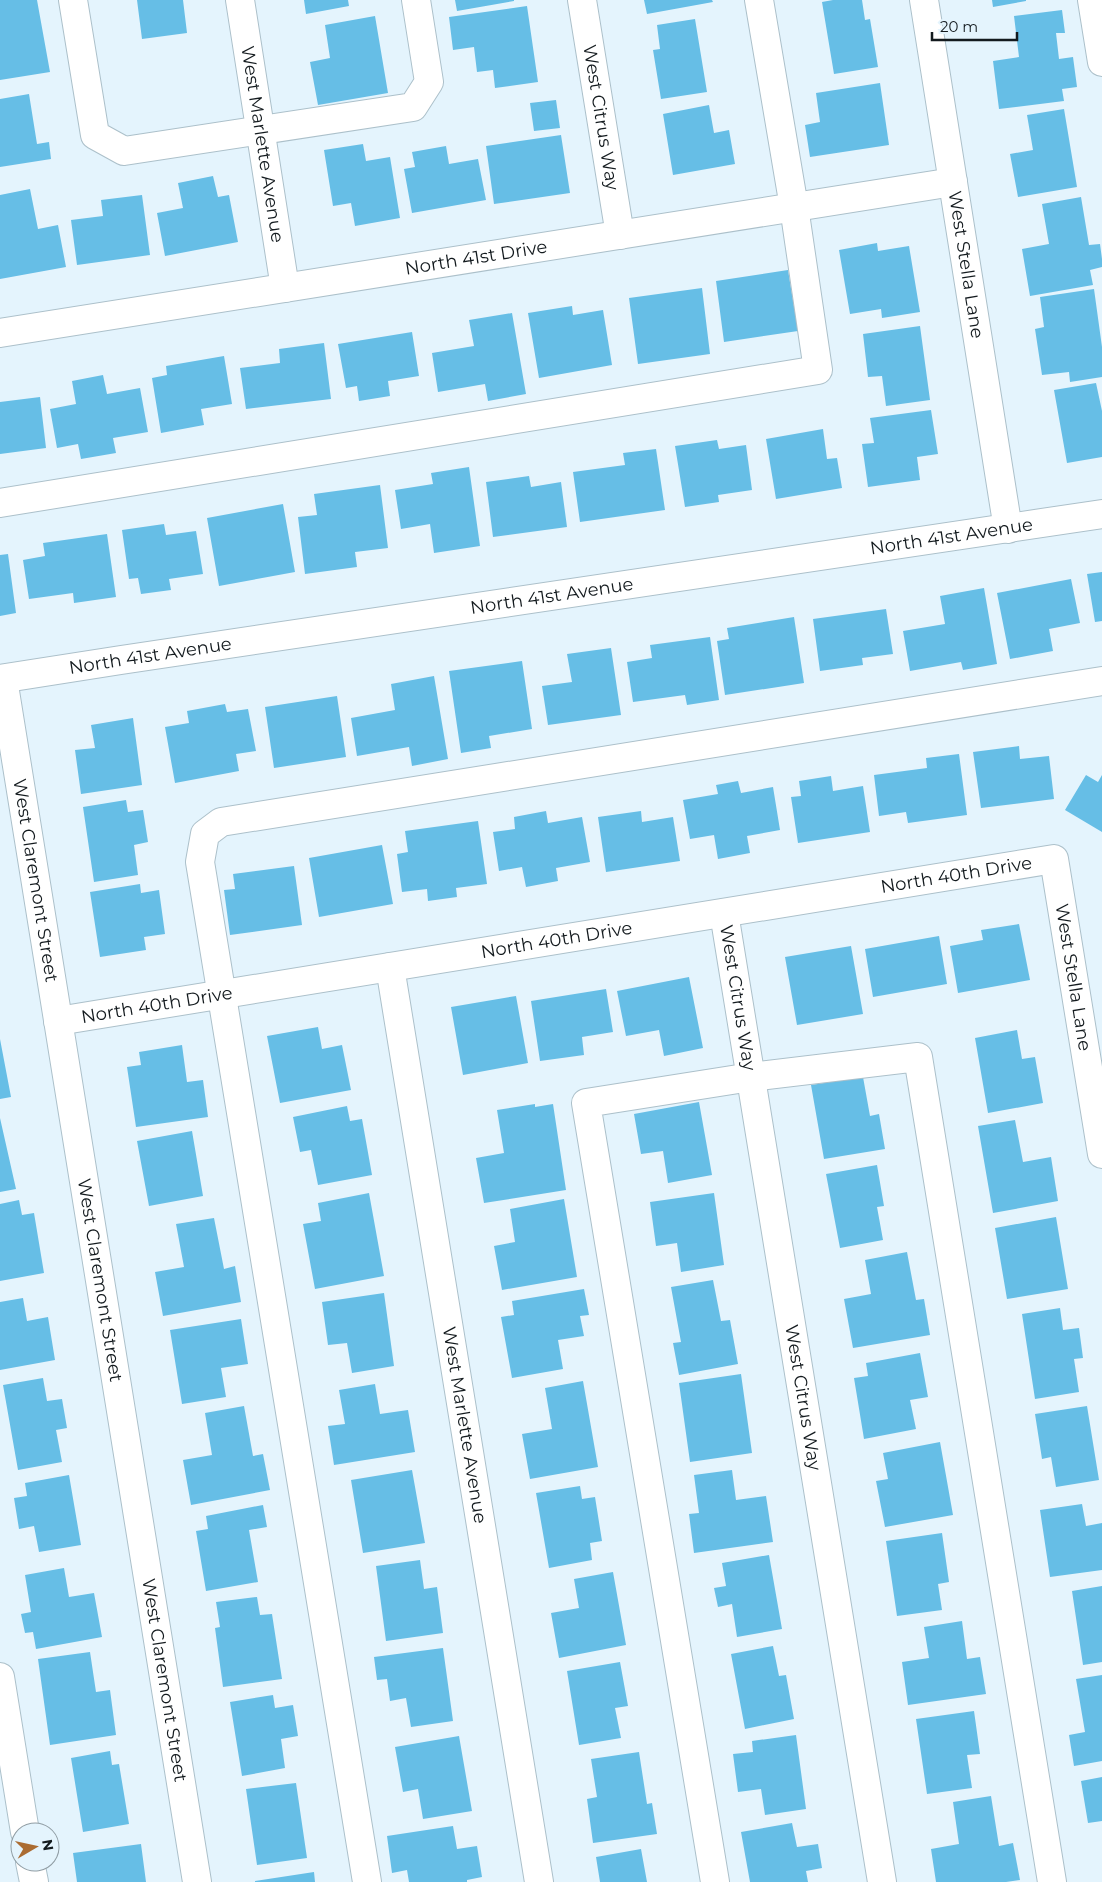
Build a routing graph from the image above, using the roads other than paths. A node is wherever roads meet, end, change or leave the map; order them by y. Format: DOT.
graph roads {
  1 [pos="73,0"];
  2 [pos="240,0"];
  3 [pos="416,0"];
  4 [pos="582,0"];
  5 [pos="759,0"];
  6 [pos="924,0"];
  7 [pos="1092,0"];
  8 [pos="1102,62"];
  9 [pos="261,131"];
  10 [pos="953,182"];
  11 [pos="794,207"];
  12 [pos="620,235"];
  13 [pos="285,288"];
  14 [pos="0,334"];
  15 [pos="0,502"];
  16 [pos="1102,514"];
  17 [pos="1008,528"];
  18 [pos="2,679"];
  19 [pos="1102,681"];
  20 [pos="1054,859"];
  21 [pos="724,913"];
  22 [pos="390,967"];
  23 [pos="222,995"];
  24 [pos="58,1021"];
  25 [pos="751,1077"];
  26 [pos="1102,1154"];
  27 [pos="0,1677"];
  28 [pos="24,1822"];
  29 [pos="197,1882"];
  30 [pos="367,1882"];
  31 [pos="539,1882"];
  32 [pos="715,1882"];
  33 [pos="882,1882"];
  34 [pos="1052,1882"];
  1 -- 9 [label="street"];
  2 -- 9 [label="street, West Marlette Avenue"];
  3 -- 9 [label="street"];
  4 -- 12 [label="street, West Citrus Way"];
  5 -- 11 [label="street"];
  6 -- 10 [label="street, West Stella Lane"];
  7 -- 8 [label="street"];
  9 -- 13 [label="street, West Marlette Avenue"];
  10 -- 11 [label="street, North 41st Drive"];
  10 -- 17 [label="street, West Stella Lane"];
  11 -- 12 [label="street, North 41st Drive"];
  11 -- 15 [label="street"];
  12 -- 13 [label="street, North 41st Drive"];
  13 -- 14 [label="street, North 41st Drive"];
  16 -- 17 [label="street, North 41st Avenue"];
  17 -- 18 [label="street, North 41st Avenue"];
  18 -- 24 [label="street, West Claremont Street"];
  19 -- 23 [label="street"];
  20 -- 21 [label="street, North 40th Drive"];
  20 -- 26 [label="street, West Stella Lane"];
  21 -- 22 [label="street, North 40th Drive"];
  21 -- 25 [label="street, West Citrus Way"];
  22 -- 23 [label="street, North 40th Drive"];
  22 -- 31 [label="street, West Marlette Avenue"];
  23 -- 24 [label="street, North 40th Drive"];
  23 -- 30 [label="street"];
  24 -- 29 [label="street, West Claremont Street"];
  25 -- 32 [label="street"];
  25 -- 33 [label="street, West Citrus Way"];
  25 -- 34 [label="street"];
  27 -- 28 [label="street"];
}
